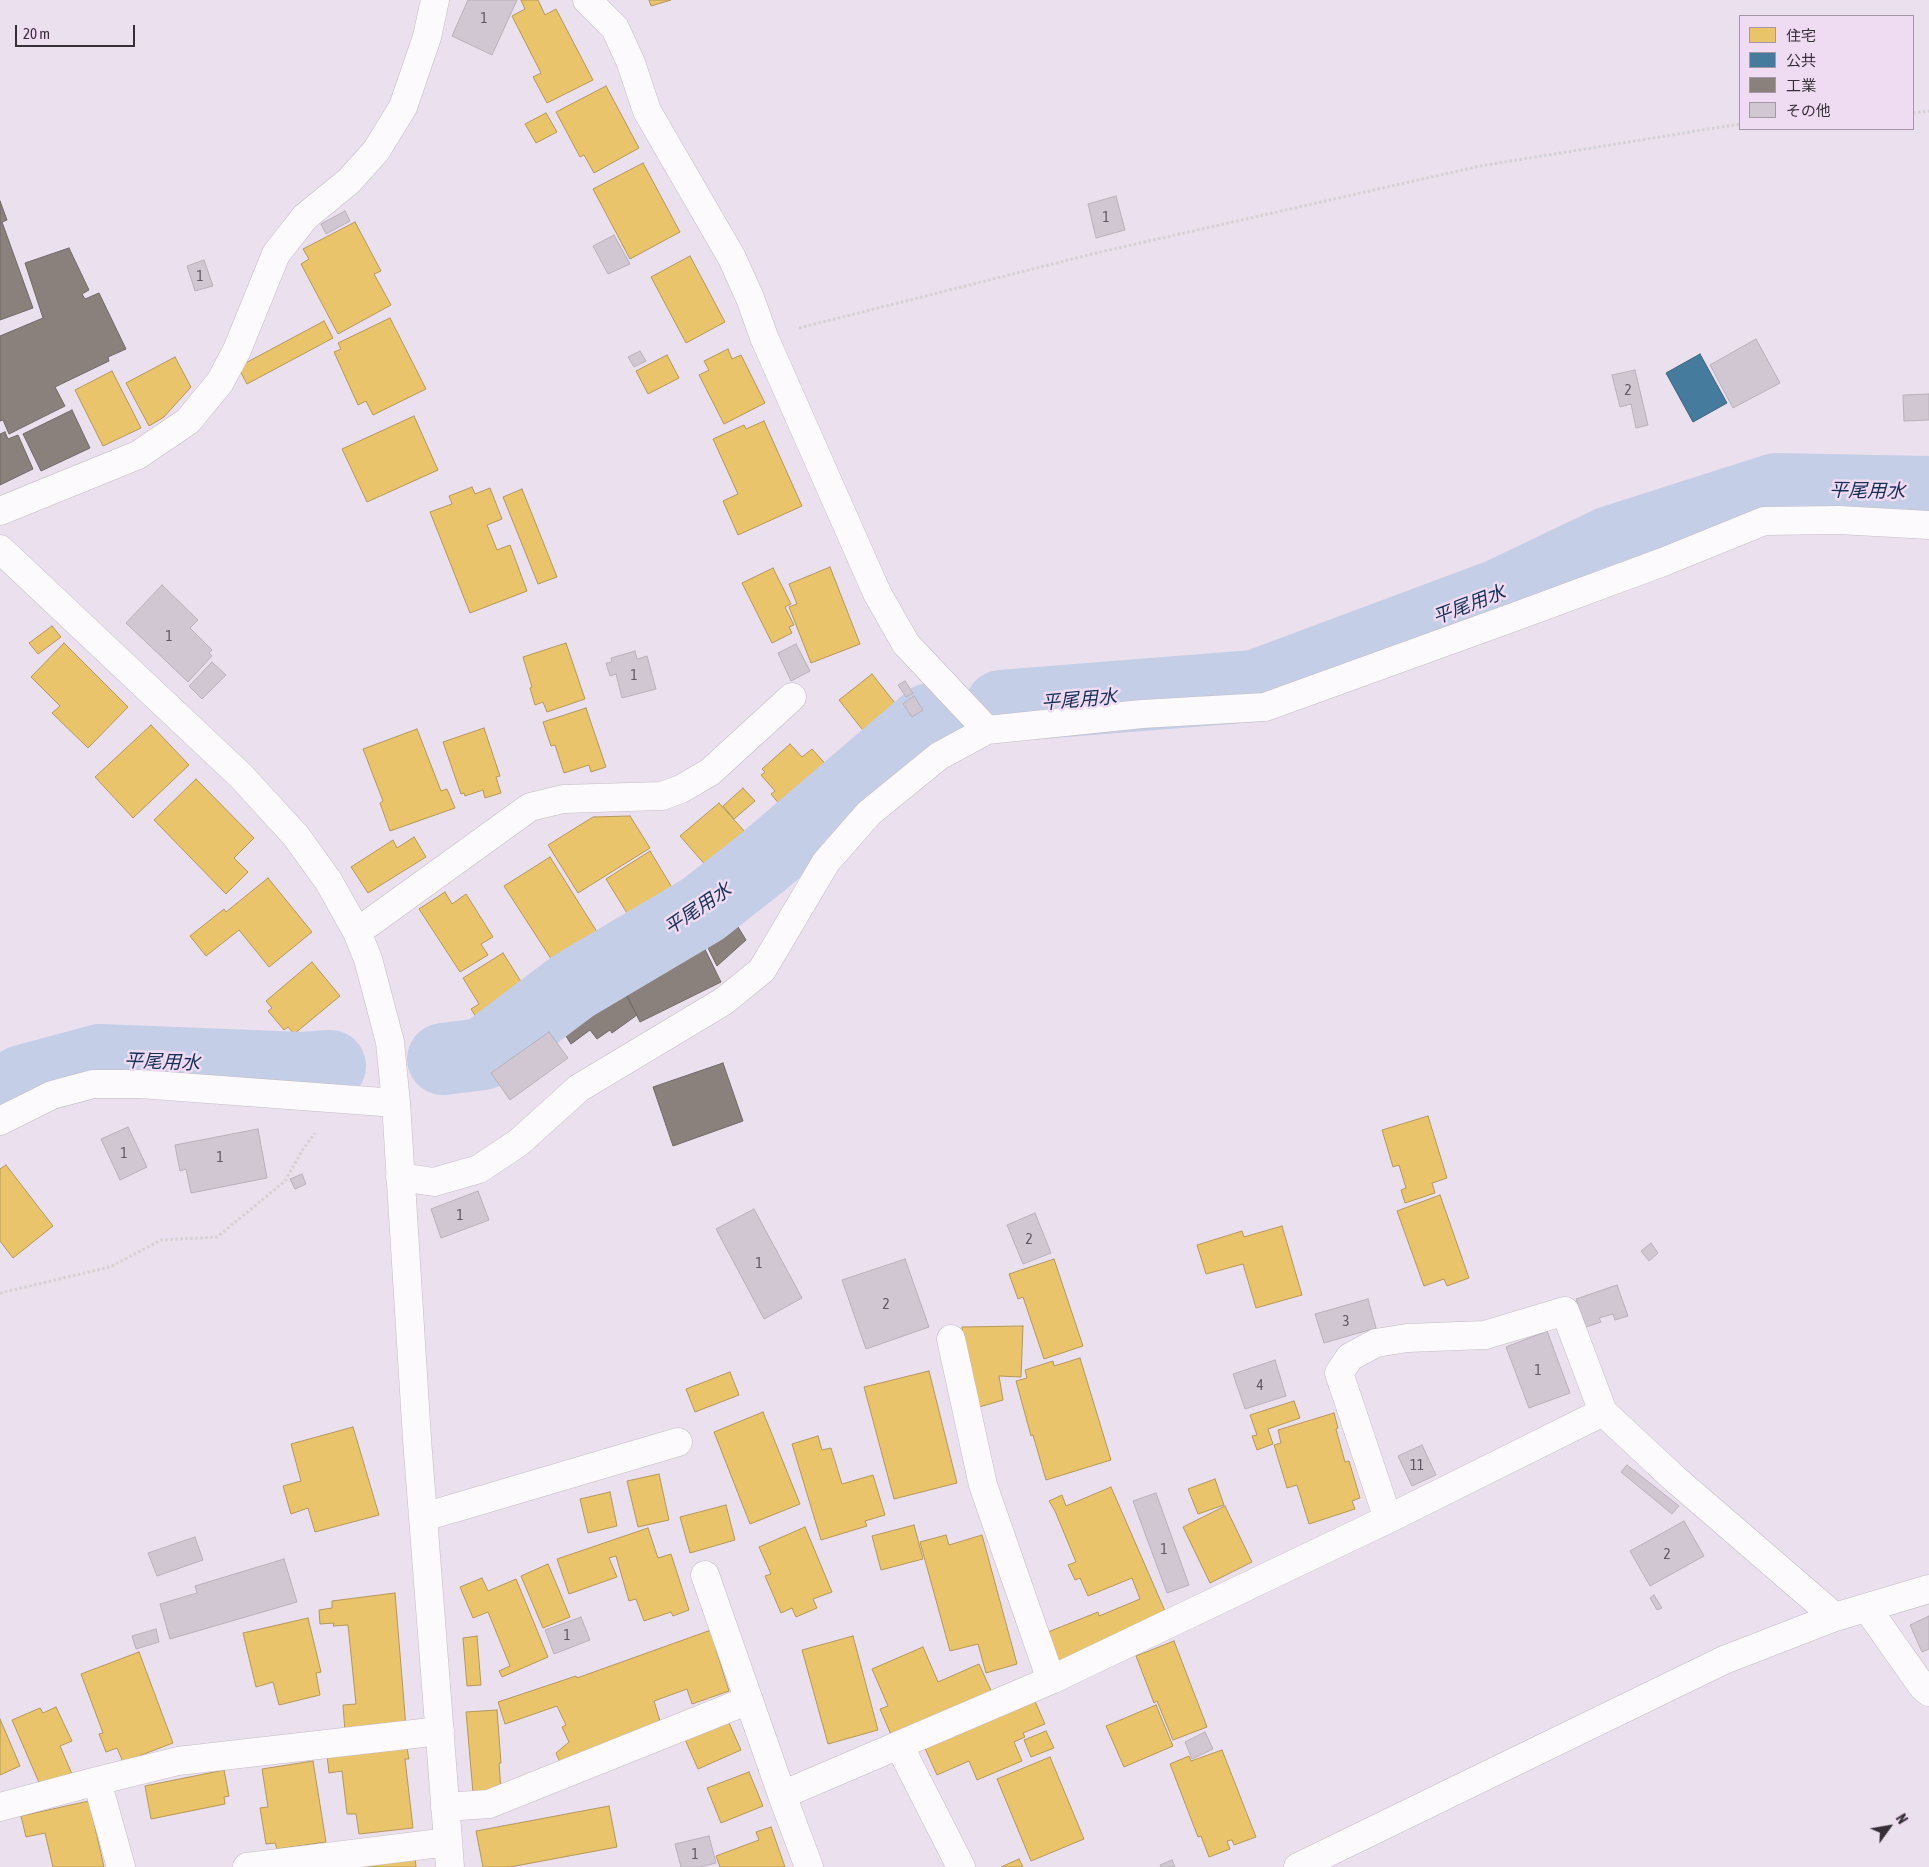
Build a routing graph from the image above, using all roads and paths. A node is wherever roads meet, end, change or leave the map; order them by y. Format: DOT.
graph roads {
  1 [pos="435,0"];
  2 [pos="587,0"];
  3 [pos="1929,112"];
  4 [pos="1914,113"];
  5 [pos="1739,124"];
  6 [pos="764,337"];
  7 [pos="0,511"];
  8 [pos="1929,525"];
  9 [pos="0,549"];
  10 [pos="792,697"];
  11 [pos="986,730"];
  12 [pos="357,932"];
  13 [pos="340,1099"];
  14 [pos="396,1103"];
  15 [pos="0,1121"];
  16 [pos="400,1177"];
  17 [pos="0,1293"];
  18 [pos="951,1339"];
  19 [pos="1604,1412"];
  20 [pos="678,1442"];
  21 [pos="424,1516"];
  22 [pos="1388,1519"];
  23 [pos="705,1575"];
  24 [pos="1929,1589"];
  25 [pos="1867,1608"];
  26 [pos="1835,1617"];
  27 [pos="1051,1680"];
  28 [pos="1929,1692"];
  29 [pos="749,1700"];
  30 [pos="440,1731"];
  31 [pos="899,1745"];
  32 [pos="97,1781"];
  33 [pos="782,1795"];
  34 [pos="0,1807"];
  35 [pos="445,1807"];
  36 [pos="449,1855"];
  37 [pos="121,1867"];
  38 [pos="248,1867"];
  39 [pos="808,1867"];
  40 [pos="961,1867"];
  41 [pos="1298,1867"];
  1 -- 7 [label="street"];
  2 -- 6 [label="street"];
  3 -- 4 [label="path"];
  5 -- 6 [label="path"];
  6 -- 11 [label="street"];
  8 -- 11 [label="street"];
  9 -- 12 [label="street"];
  10 -- 12 [label="street"];
  11 -- 16 [label="street"];
  12 -- 14 [label="street"];
  13 -- 14 [label="street"];
  13 -- 15 [label="street"];
  13 -- 17 [label="path"];
  14 -- 16 [label="street"];
  16 -- 21 [label="street"];
  18 -- 27 [label="street"];
  19 -- 22 [label="street"];
  19 -- 22 [label="street"];
  19 -- 26 [label="street"];
  20 -- 21 [label="street"];
  21 -- 30 [label="street"];
  22 -- 27 [label="street"];
  23 -- 29 [label="street"];
  24 -- 25 [label="street"];
  25 -- 26 [label="street"];
  25 -- 28 [label="street"];
  26 -- 41 [label="street"];
  27 -- 31 [label="street"];
  29 -- 33 [label="street"];
  29 -- 35 [label="street"];
  30 -- 32 [label="street"];
  30 -- 35 [label="street"];
  31 -- 33 [label="street"];
  31 -- 40 [label="street"];
  32 -- 34 [label="street"];
  32 -- 37 [label="street"];
  33 -- 39 [label="street"];
  35 -- 36 [label="street"];
  36 -- 38 [label="street"];
}
